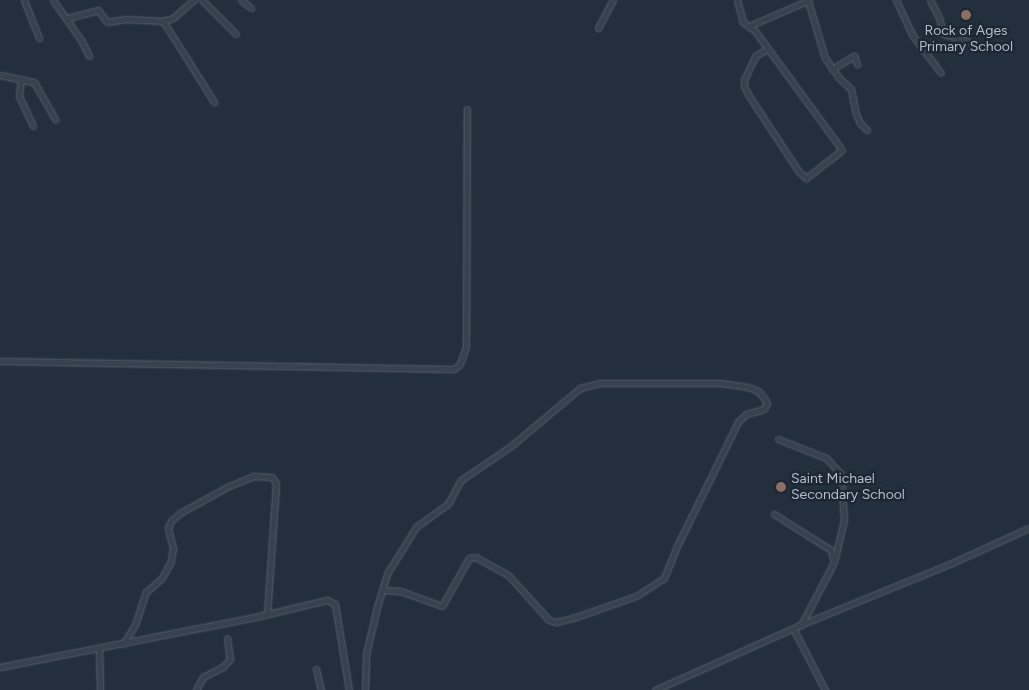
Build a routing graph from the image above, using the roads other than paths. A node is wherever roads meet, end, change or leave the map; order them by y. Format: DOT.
graph roads {
  1 [pos="24,0"];
  2 [pos="53,0"];
  3 [pos="194,0"];
  4 [pos="202,0"];
  5 [pos="241,0"];
  6 [pos="612,0"];
  7 [pos="737,0"];
  8 [pos="808,0"];
  9 [pos="896,0"];
  10 [pos="930,0"];
  11 [pos="251,8"];
  12 [pos="67,18"];
  13 [pos="163,21"];
  14 [pos="749,26"];
  15 [pos="598,28"];
  16 [pos="236,34"];
  17 [pos="39,38"];
  18 [pos="976,44"];
  19 [pos="767,49"];
  20 [pos="89,56"];
  21 [pos="857,64"];
  22 [pos="832,69"];
  23 [pos="941,73"];
  24 [pos="0,75"];
  25 [pos="20,79"];
  26 [pos="214,102"];
  27 [pos="467,109"];
  28 [pos="55,120"];
  29 [pos="33,126"];
  30 [pos="867,130"];
  31 [pos="0,361"];
  32 [pos="778,439"];
  33 [pos="774,514"];
  34 [pos="1029,528"];
  35 [pos="834,562"];
  36 [pos="383,590"];
  37 [pos="267,614"];
  38 [pos="800,625"];
  39 [pos="794,630"];
  40 [pos="227,638"];
  41 [pos="123,644"];
  42 [pos="99,648"];
  43 [pos="0,667"];
  44 [pos="316,669"];
  45 [pos="662,689"];
  46 [pos="100,690"];
  47 [pos="196,690"];
  48 [pos="321,690"];
  49 [pos="349,690"];
  50 [pos="365,690"];
  51 [pos="656,690"];
  52 [pos="825,690"];
  1 -- 17 [label="street"];
  2 -- 12 [label="street"];
  3 -- 13 [label="street"];
  4 -- 16 [label="street"];
  5 -- 11 [label="street"];
  6 -- 15 [label="street"];
  7 -- 14 [label="street"];
  8 -- 14 [label="street"];
  8 -- 22 [label="street"];
  9 -- 23 [label="street"];
  10 -- 18 [label="street"];
  12 -- 13 [label="street"];
  12 -- 20 [label="street"];
  13 -- 26 [label="street"];
  14 -- 19 [label="street"];
  19 -- 19 [label="street"];
  21 -- 22 [label="street"];
  22 -- 30 [label="street"];
  24 -- 25 [label="street"];
  25 -- 28 [label="street"];
  25 -- 29 [label="street"];
  27 -- 31 [label="street"];
  32 -- 35 [label="street"];
  33 -- 35 [label="street"];
  34 -- 38 [label="street"];
  35 -- 38 [label="street"];
  36 -- 36 [label="street"];
  36 -- 50 [label="street"];
  37 -- 41 [label="street"];
  37 -- 41 [label="street"];
  37 -- 49 [label="street"];
  38 -- 39 [label="street"];
  39 -- 45 [label="street"];
  39 -- 52 [label="street"];
  40 -- 47 [label="street"];
  41 -- 42 [label="street"];
  42 -- 43 [label="street"];
  42 -- 46 [label="street"];
  44 -- 48 [label="street"];
  45 -- 51 [label="street"];
}
